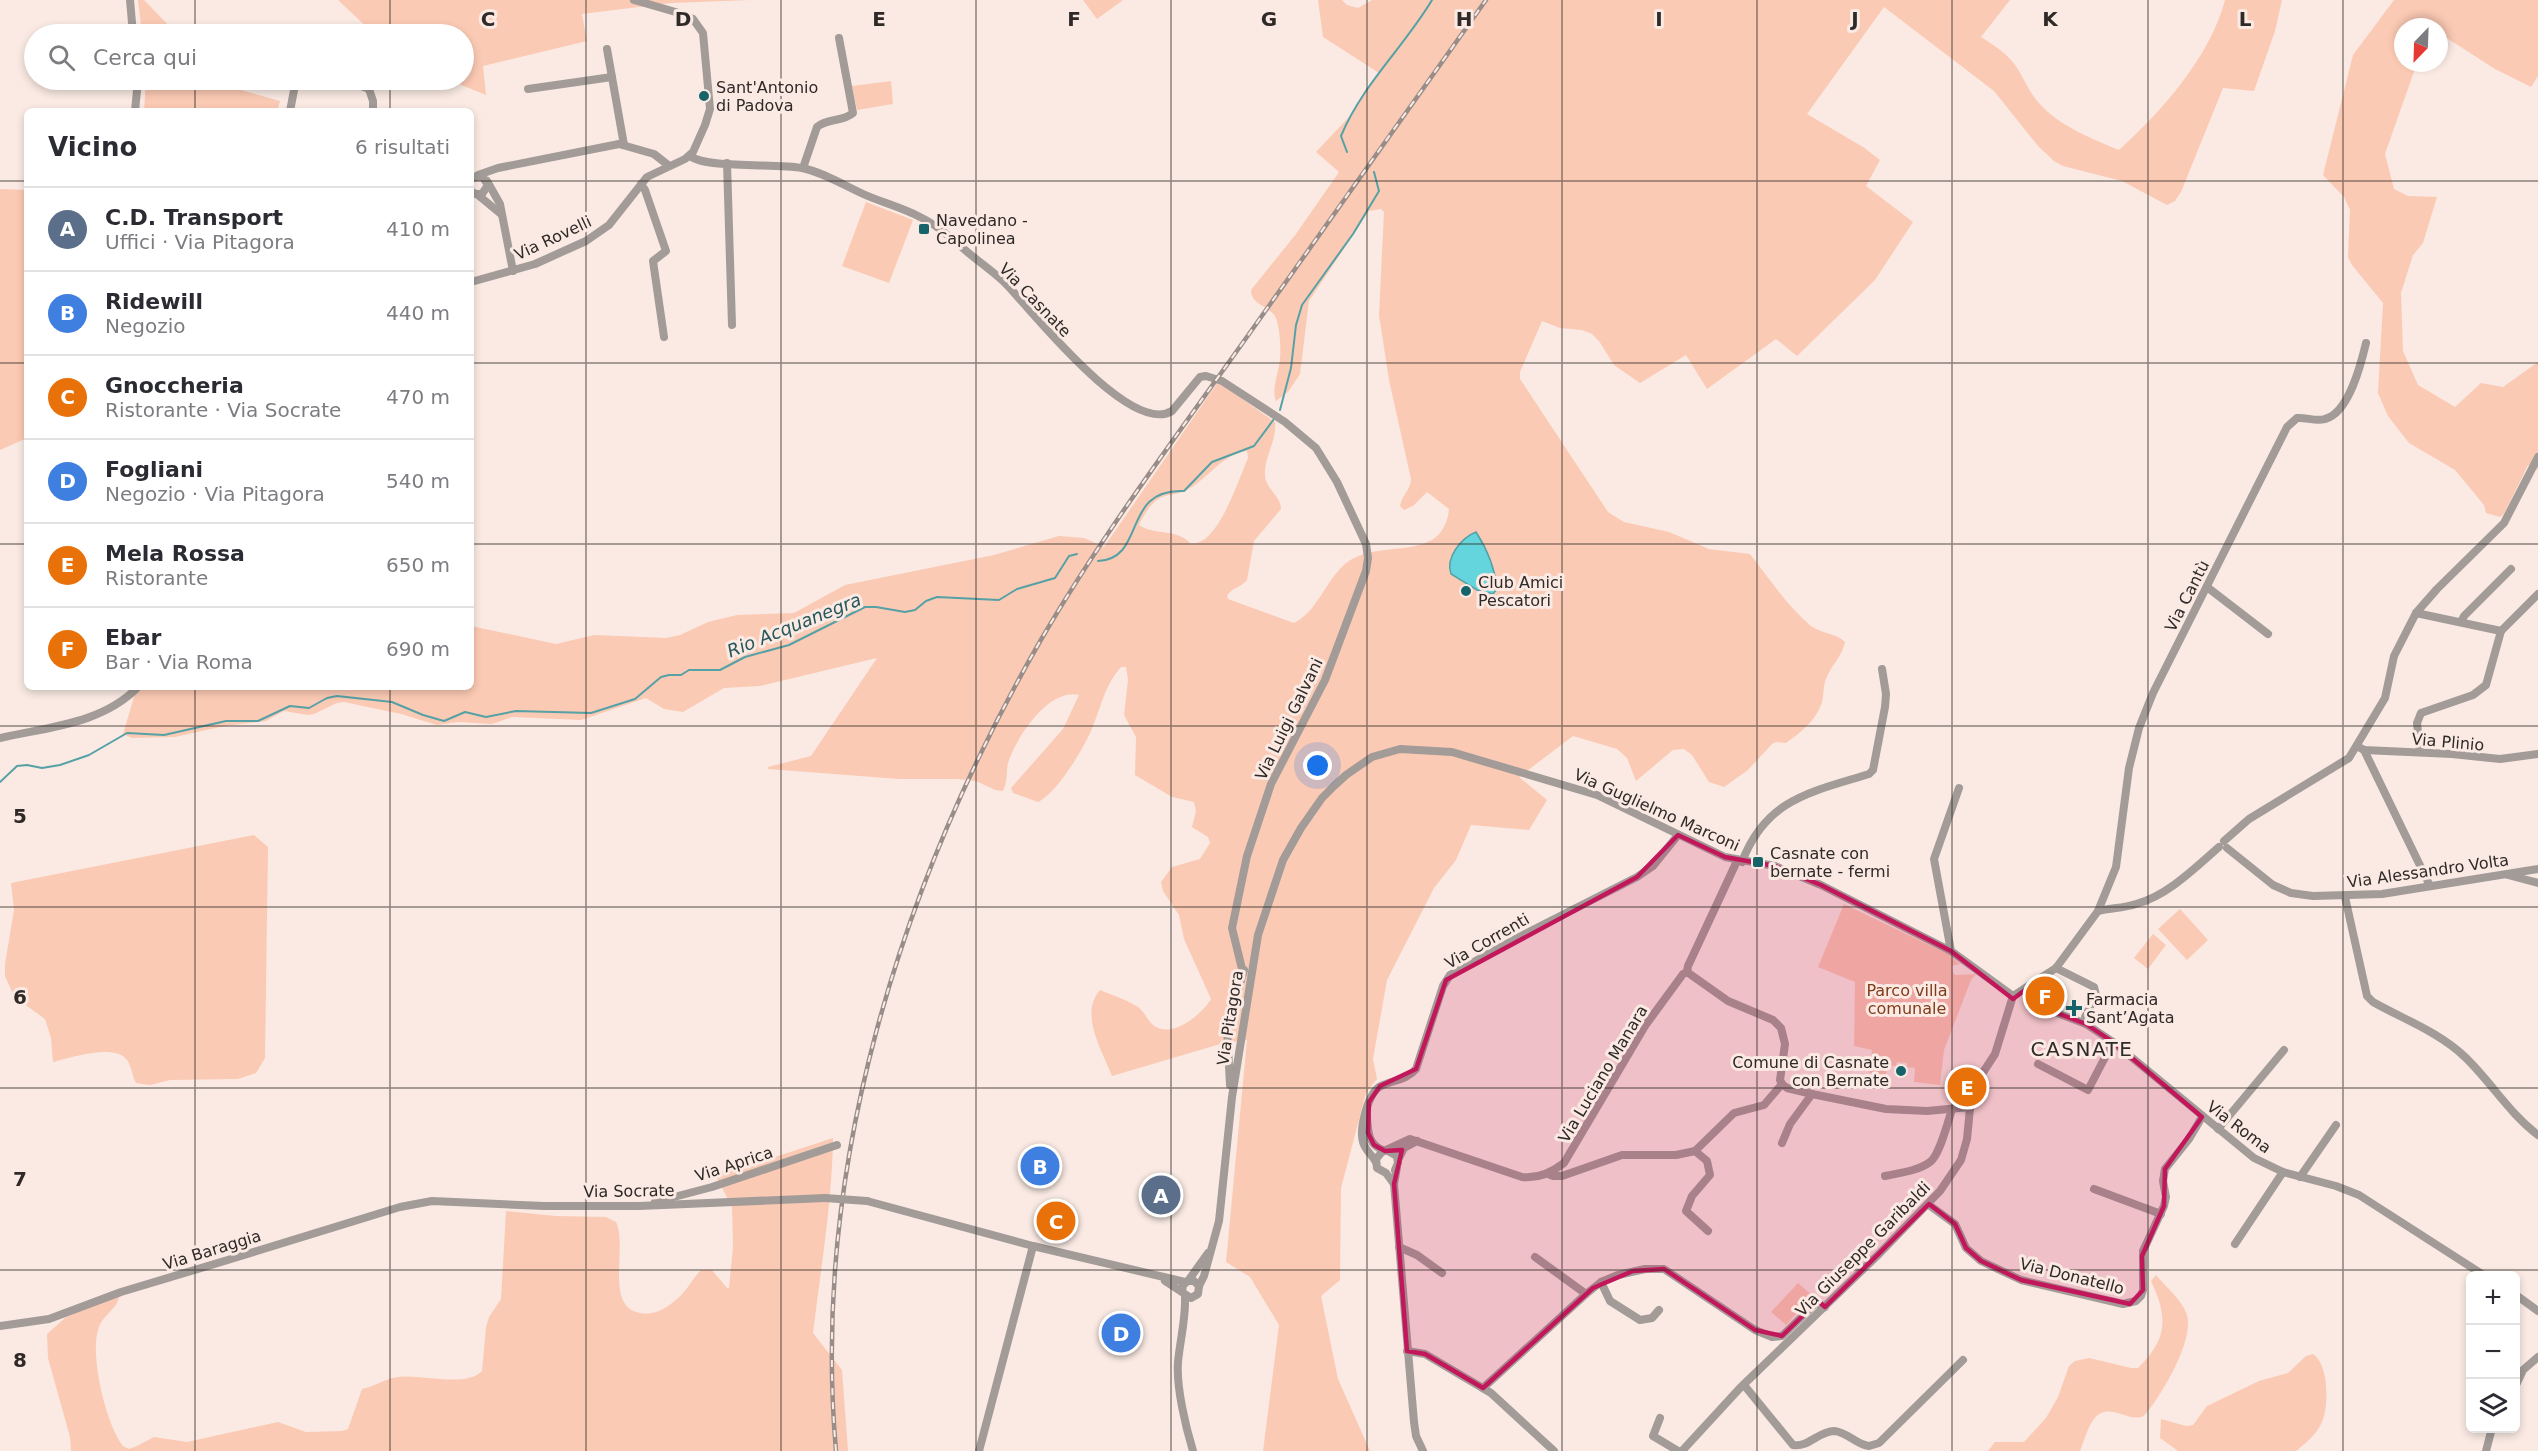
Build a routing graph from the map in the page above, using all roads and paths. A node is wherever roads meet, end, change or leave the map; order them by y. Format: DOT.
graph roads {
  1 [pos="130,0"];
  2 [pos="634,0"];
  3 [pos="132,24"];
  4 [pos="839,38"];
  5 [pos="608,49"];
  6 [pos="612,77"];
  7 [pos="528,89"];
  8 [pos="137,90"];
  9 [pos="294,90"];
  10 [pos="369,90"];
  11 [pos="135,108"];
  12 [pos="291,108"];
  13 [pos="373,108"];
  14 [pos="624,144"];
  15 [pos="690,156"];
  16 [pos="727,163"];
  17 [pos="668,165"];
  18 [pos="803,168"];
  19 [pos="474,177"];
  20 [pos="487,181"];
  21 [pos="641,184"];
  22 [pos="475,193"];
  23 [pos="502,215"];
  24 [pos="513,271"];
  25 [pos="474,281"];
  26 [pos="732,325"];
  27 [pos="664,338"];
  28 [pos="2366,343"];
  29 [pos="1269,411"];
  30 [pos="2538,457"];
  31 [pos="2511,569"];
  32 [pos="2207,586"];
  33 [pos="2538,594"];
  34 [pos="2416,613"];
  35 [pos="2461,622"];
  36 [pos="2500,631"];
  37 [pos="2268,634"];
  38 [pos="1881,669"];
  39 [pos="135,690"];
  40 [pos="0,738"];
  41 [pos="2361,748"];
  42 [pos="2420,752"];
  43 [pos="2538,754"];
  44 [pos="1959,788"];
  45 [pos="1677,834"];
  46 [pos="2223,846"];
  47 [pos="1739,861"];
  48 [pos="2538,869"];
  49 [pos="2506,874"];
  50 [pos="2538,883"];
  51 [pos="2430,886"];
  52 [pos="2345,897"];
  53 [pos="2098,911"];
  54 [pos="1255,950"];
  55 [pos="1951,951"];
  56 [pos="2056,968"];
  57 [pos="1687,972"];
  58 [pos="1243,974"];
  59 [pos="2025,990"];
  60 [pos="2013,996"];
  61 [pos="1229,1019"];
  62 [pos="1242,1023"];
  63 [pos="2086,1024"];
  64 [pos="1227,1035"];
  65 [pos="1241,1036"];
  66 [pos="2113,1042"];
  67 [pos="2284,1050"];
  68 [pos="2038,1064"];
  69 [pos="1782,1084"];
  70 [pos="1812,1094"];
  71 [pos="1232,1097"];
  72 [pos="1970,1107"];
  73 [pos="1952,1110"];
  74 [pos="1367,1113"];
  75 [pos="2202,1117"];
  76 [pos="2336,1125"];
  77 [pos="2218,1129"];
  78 [pos="2538,1135"];
  79 [pos="1417,1141"];
  80 [pos="1782,1143"];
  81 [pos="837,1145"];
  82 [pos="1386,1151"];
  83 [pos="1695,1151"];
  84 [pos="1376,1162"];
  85 [pos="1398,1163"];
  86 [pos="2283,1172"];
  87 [pos="1386,1173"];
  88 [pos="1548,1174"];
  89 [pos="1885,1176"];
  90 [pos="2300,1177"];
  91 [pos="1394,1184"];
  92 [pos="2094,1189"];
  93 [pos="432,1201"];
  94 [pos="1929,1205"];
  95 [pos="639,1206"];
  96 [pos="2161,1214"];
  97 [pos="1708,1231"];
  98 [pos="2235,1244"];
  99 [pos="1033,1246"];
  100 [pos="1212,1247"];
  101 [pos="1399,1247"];
  102 [pos="1535,1257"];
  103 [pos="2479,1271"];
  104 [pos="1442,1273"];
  105 [pos="1162,1278"];
  106 [pos="1187,1281"];
  107 [pos="1601,1282"];
  108 [pos="1199,1286"];
  109 [pos="1586,1294"];
  110 [pos="1187,1296"];
  111 [pos="2520,1298"];
  112 [pos="1825,1306"];
  113 [pos="2536,1309"];
  114 [pos="1659,1310"];
  115 [pos="0,1326"];
  116 [pos="1407,1351"];
  117 [pos="2538,1357"];
  118 [pos="1963,1360"];
  119 [pos="2519,1379"];
  120 [pos="1744,1385"];
  121 [pos="1484,1388"];
  122 [pos="1660,1418"];
  123 [pos="2491,1433"];
  124 [pos="1419,1450"];
  125 [pos="979,1451"];
  126 [pos="1193,1451"];
  127 [pos="1554,1451"];
  128 [pos="1680,1451"];
  129 [pos="2486,1451"];
  1 -- 3 [label="street"];
  2 -- 15 [label="street"];
  4 -- 18 [label="street"];
  5 -- 6 [label="street"];
  6 -- 7 [label="street"];
  6 -- 14 [label="street"];
  8 -- 11 [label="street"];
  9 -- 12 [label="street"];
  10 -- 13 [label="street"];
  14 -- 17 [label="street"];
  14 -- 19 [label="street"];
  15 -- 16 [label="street, Via Casnate"];
  15 -- 17 [label="street, Via Rovelli"];
  16 -- 18 [label="street, Via Casnate"];
  16 -- 26 [label="street"];
  17 -- 21 [label="street, Via Rovelli"];
  18 -- 29 [label="street, Via Casnate"];
  19 -- 20 [label="street"];
  20 -- 22 [label="street"];
  20 -- 23 [label="street"];
  21 -- 24 [label="street, Via Rovelli"];
  21 -- 27 [label="street"];
  22 -- 23 [label="street"];
  23 -- 24 [label="street"];
  24 -- 25 [label="street, Via Rovelli"];
  28 -- 32 [label="street, Via Cantù"];
  29 -- 58 [label="street, Via Luigi Galvani"];
  30 -- 34 [label="street"];
  31 -- 35 [label="street"];
  32 -- 37 [label="street"];
  32 -- 53 [label="street, Via Cantù"];
  33 -- 36 [label="street"];
  34 -- 35 [label="street"];
  34 -- 41 [label="street"];
  35 -- 36 [label="street"];
  36 -- 42 [label="street"];
  38 -- 47 [label="street, Via Luciano Manara"];
  39 -- 40 [label="street"];
  41 -- 42 [label="street, Via Plinio"];
  41 -- 46 [label="street"];
  41 -- 51 [label="street"];
  42 -- 43 [label="street, Via Plinio"];
  44 -- 55 [label="street"];
  45 -- 47 [label="street, Via Guglielmo Marconi"];
  45 -- 54 [label="street, Via Guglielmo Marconi"];
  45 -- 74 [label="street, Via Correnti"];
  46 -- 52 [label="street, Via Alessandro Volta"];
  46 -- 53 [label="street"];
  47 -- 55 [label="street, Via Guglielmo Marconi"];
  47 -- 57 [label="street, Via Luciano Manara"];
  48 -- 49 [label="street, Via Alessandro Volta"];
  49 -- 50 [label="street"];
  49 -- 51 [label="street, Via Alessandro Volta"];
  51 -- 52 [label="street, Via Alessandro Volta"];
  52 -- 78 [label="street"];
  53 -- 56 [label="street, Via Cantù"];
  54 -- 58 [label="street, Via Pitagora"];
  54 -- 62 [label="street, Via Pitagora"];
  55 -- 60 [label="street, Via Guglielmo Marconi"];
  56 -- 59 [label="street, Via Cantù"];
  56 -- 63 [label="street"];
  57 -- 69 [label="street"];
  57 -- 88 [label="street, Via Luciano Manara"];
  58 -- 61 [label="street, Via Pitagora"];
  59 -- 60 [label="street"];
  59 -- 63 [label="street, Via Roma"];
  60 -- 72 [label="street, Via Giuseppe Garibaldi"];
  61 -- 62 [label="street"];
  61 -- 64 [label="street, Via Pitagora"];
  62 -- 65 [label="street, Via Pitagora"];
  63 -- 66 [label="street, Via Roma"];
  64 -- 65 [label="street"];
  64 -- 71 [label="street, Via Pitagora"];
  65 -- 71 [label="street, Via Pitagora"];
  66 -- 68 [label="street"];
  66 -- 75 [label="street, Via Roma"];
  67 -- 77 [label="street"];
  69 -- 70 [label="street"];
  69 -- 83 [label="street"];
  70 -- 73 [label="street"];
  70 -- 80 [label="street"];
  71 -- 100 [label="street, Via Pitagora"];
  72 -- 73 [label="street"];
  72 -- 94 [label="street, Via Giuseppe Garibaldi"];
  73 -- 89 [label="street"];
  74 -- 82 [label="street"];
  74 -- 84 [label="street, Via Correnti"];
  75 -- 77 [label="street, Via Roma"];
  75 -- 96 [label="street"];
  76 -- 90 [label="street"];
  77 -- 86 [label="street, Via Roma"];
  79 -- 82 [label="street"];
  79 -- 85 [label="street"];
  79 -- 88 [label="street"];
  81 -- 95 [label="street, Via Aprica"];
  82 -- 84 [label="street"];
  82 -- 85 [label="street"];
  83 -- 88 [label="street"];
  83 -- 97 [label="street"];
  84 -- 87 [label="street"];
  85 -- 87 [label="street"];
  85 -- 91 [label="street"];
  86 -- 90 [label="street, Via Roma"];
  86 -- 98 [label="street"];
  87 -- 91 [label="street"];
  90 -- 103 [label="street, Via Roma"];
  91 -- 101 [label="street"];
  92 -- 96 [label="street"];
  93 -- 95 [label="street, Via Socrate"];
  93 -- 115 [label="street, Via Baraggia"];
  94 -- 96 [label="street, Via Donatello"];
  94 -- 112 [label="street, Via Giuseppe Garibaldi"];
  95 -- 99 [label="street, Via Socrate, bridge"];
  99 -- 105 [label="street"];
  99 -- 125 [label="street"];
  100 -- 106 [label="street, Via Pitagora"];
  100 -- 108 [label="street, Via Pitagora"];
  101 -- 104 [label="street"];
  101 -- 116 [label="street"];
  102 -- 109 [label="street"];
  105 -- 106 [label="street"];
  105 -- 110 [label="street"];
  106 -- 108 [label="street"];
  106 -- 110 [label="street, Via Pitagora"];
  107 -- 109 [label="street"];
  107 -- 112 [label="street"];
  107 -- 114 [label="street"];
  108 -- 110 [label="street, Via Pitagora"];
  109 -- 121 [label="street"];
  110 -- 126 [label="street"];
  111 -- 113 [label="street"];
  112 -- 120 [label="street, Via Giuseppe Garibaldi"];
  116 -- 121 [label="street"];
  116 -- 124 [label="street"];
  117 -- 119 [label="street"];
  118 -- 120 [label="street"];
  120 -- 128 [label="street, Via Giuseppe Garibaldi"];
  121 -- 127 [label="street"];
  122 -- 128 [label="street"];
  123 -- 129 [label="street"];
}
